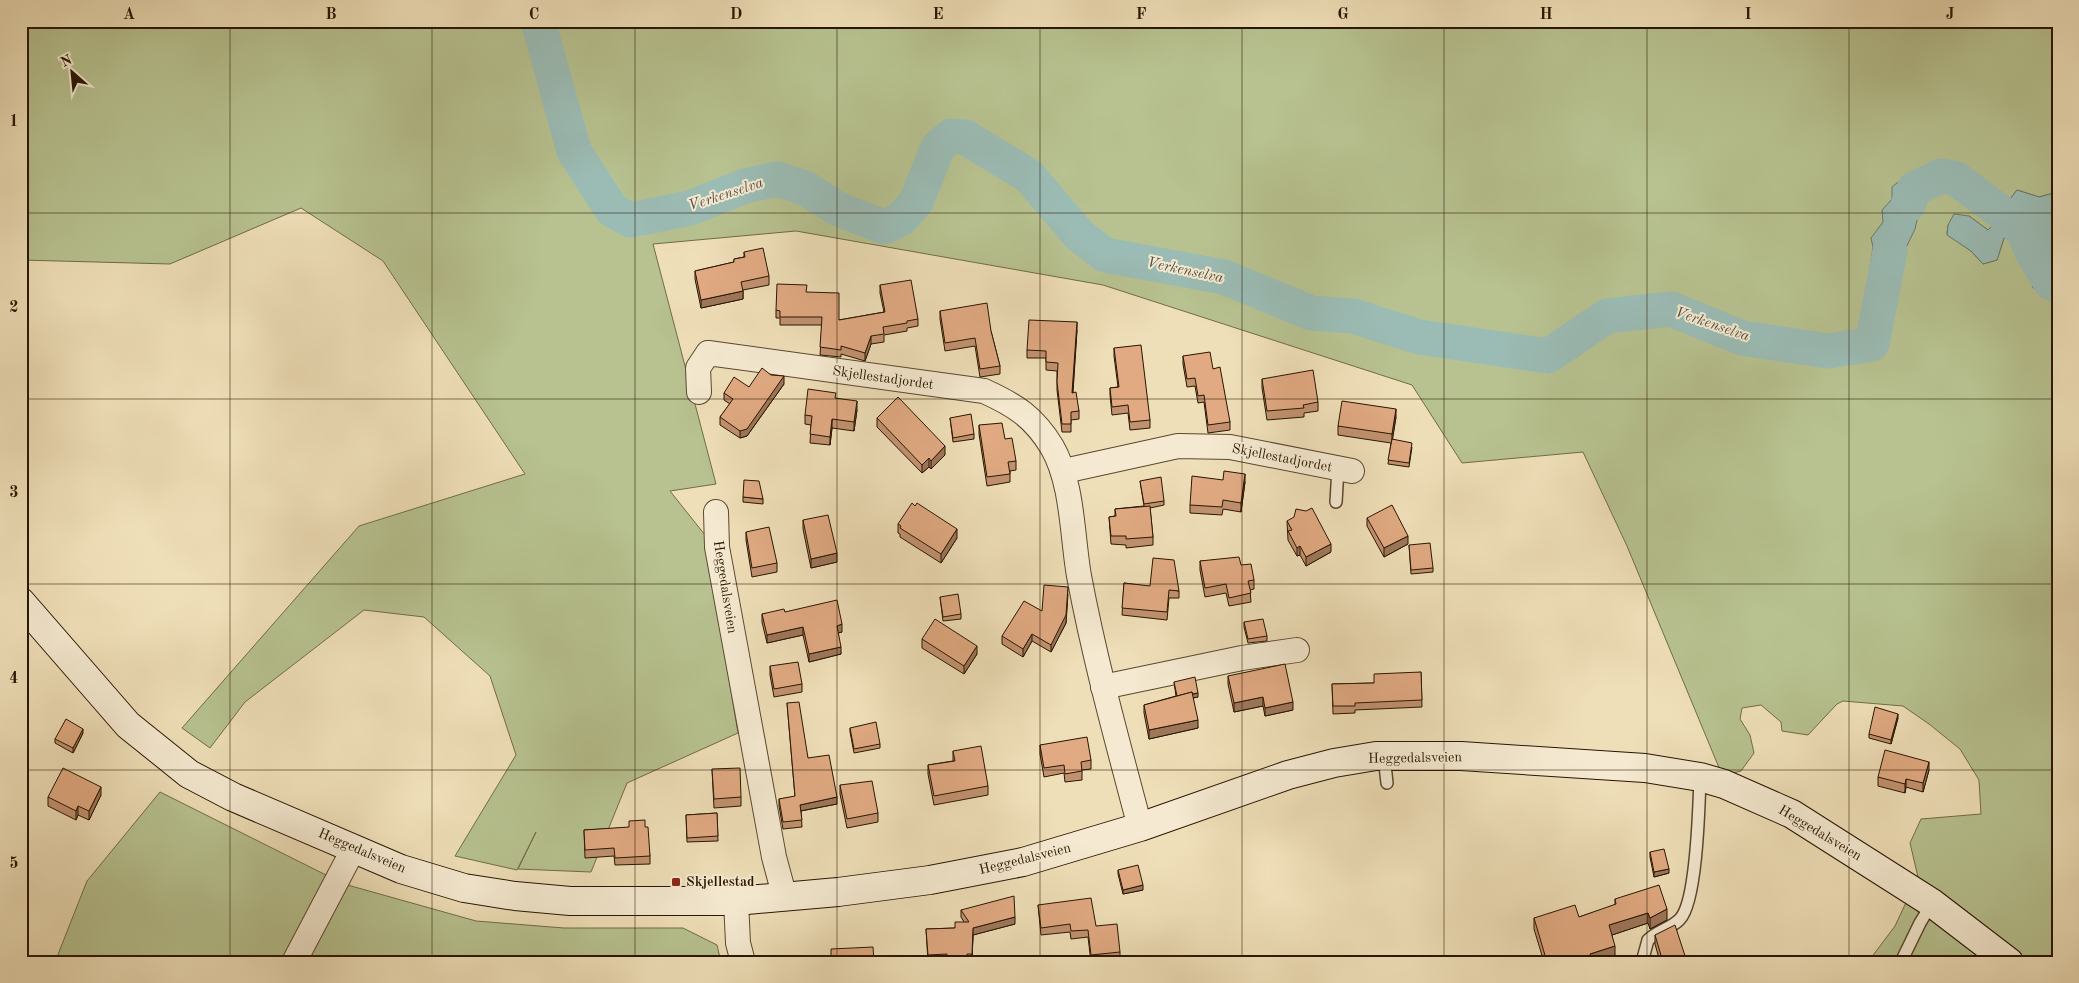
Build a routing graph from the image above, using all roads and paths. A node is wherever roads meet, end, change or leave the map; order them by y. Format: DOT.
graph roads {
  1 [pos="699,392"];
  2 [pos="1345,470"];
  3 [pos="1064,471"];
  4 [pos="1336,502"];
  5 [pos="716,512"];
  6 [pos="21,602"];
  7 [pos="1297,650"];
  8 [pos="1103,687"];
  9 [pos="1700,777"];
  10 [pos="1140,827"];
  11 [pos="354,848"];
  12 [pos="785,898"];
  13 [pos="736,901"];
  14 [pos="1932,903"];
  15 [pos="294,962"];
  16 [pos="743,962"];
  17 [pos="1642,962"];
  18 [pos="1901,962"];
  19 [pos="2009,962"];
  1 -- 3 [label="street, Skjellestadjordet"];
  2 -- 3 [label="street, Skjellestadjordet"];
  2 -- 4 [label="lane"];
  3 -- 8 [label="street, Skjellestadjordet"];
  5 -- 12 [label="street, Heggedalsveien"];
  6 -- 11 [label="main road, Heggedalsveien"];
  7 -- 8 [label="street"];
  8 -- 10 [label="street, Skjellestadjordet"];
  9 -- 10 [label="main road, Heggedalsveien"];
  9 -- 14 [label="main road, Heggedalsveien"];
  9 -- 17 [label="lane"];
  10 -- 12 [label="main road, Heggedalsveien"];
  11 -- 13 [label="main road, Heggedalsveien"];
  11 -- 15 [label="street"];
  12 -- 13 [label="main road, Heggedalsveien"];
  13 -- 16 [label="street"];
  14 -- 18 [label="lane"];
  14 -- 19 [label="main road, Heggedalsveien"];
}
